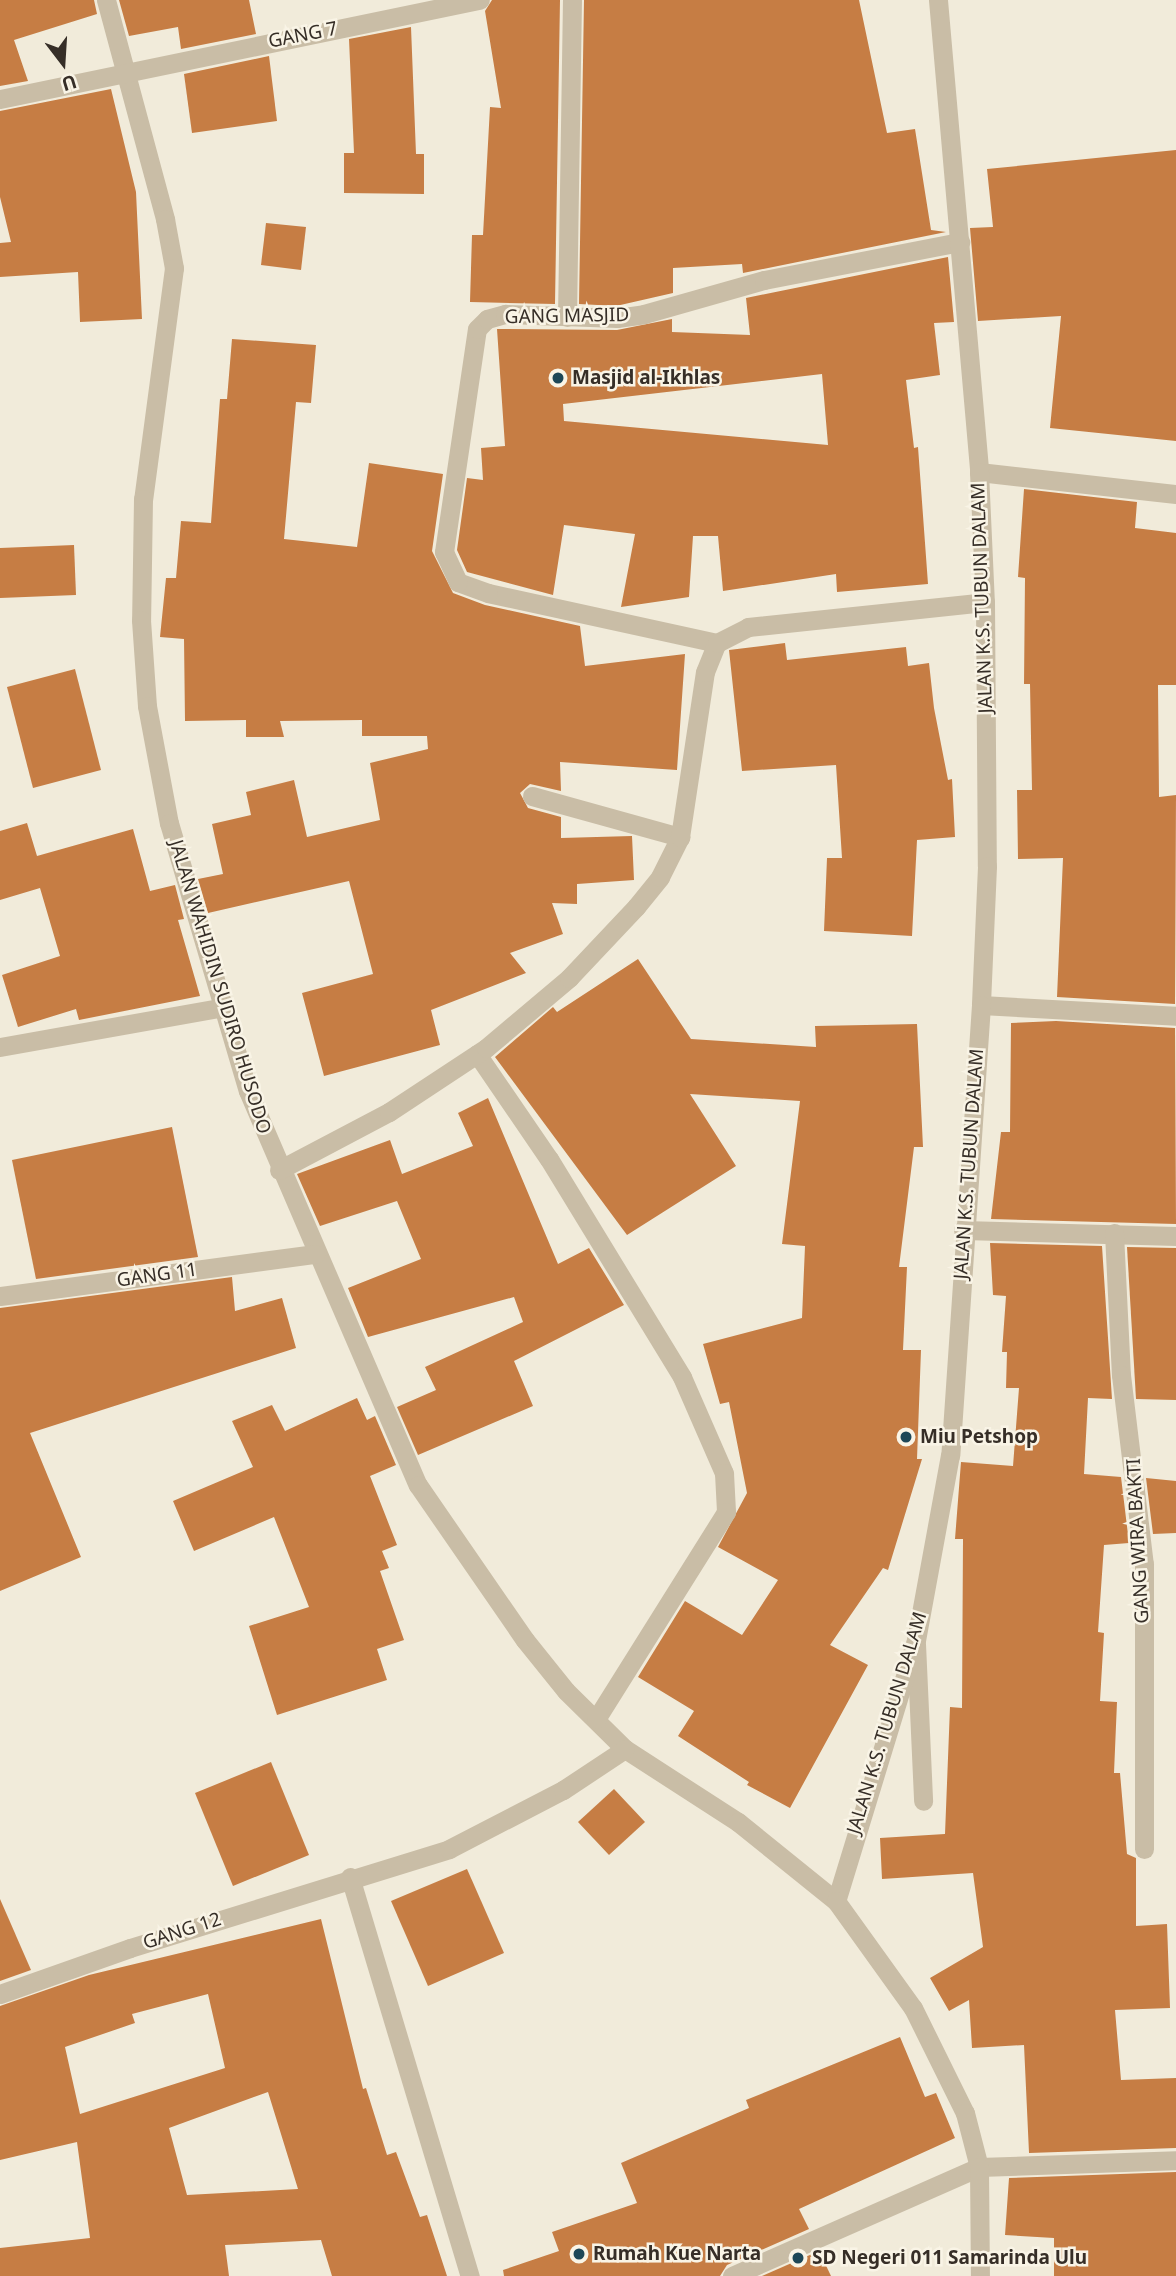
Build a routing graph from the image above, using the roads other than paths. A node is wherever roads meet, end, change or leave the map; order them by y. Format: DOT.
graph roads {
  1 [pos="106,0"];
  2 [pos="480,0"];
  3 [pos="572,0"];
  4 [pos="938,0"];
  5 [pos="126,70"];
  6 [pos="0,99"];
  7 [pos="960,242"];
  8 [pos="567,317"];
  9 [pos="979,472"];
  10 [pos="1176,494"];
  11 [pos="985,602"];
  12 [pos="717,643"];
  13 [pos="532,796"];
  14 [pos="680,837"];
  15 [pos="981,1005"];
  16 [pos="224,1007"];
  17 [pos="1176,1016"];
  18 [pos="0,1047"];
  19 [pos="477,1054"];
  20 [pos="279,1170"];
  21 [pos="963,1230"];
  22 [pos="1115,1233"];
  23 [pos="1176,1236"];
  24 [pos="315,1254"];
  25 [pos="0,1296"];
  26 [pos="916,1640"];
  27 [pos="596,1719"];
  28 [pos="625,1749"];
  29 [pos="923,1801"];
  30 [pos="1144,1849"];
  31 [pos="358,1875"];
  32 [pos="836,1901"];
  33 [pos="0,1994"];
  34 [pos="1176,2161"];
  35 [pos="979,2167"];
  36 [pos="470,2276"];
  37 [pos="732,2276"];
  38 [pos="981,2276"];
  1 -- 5 [label="street, JALAN WAHIDIN SUDIRO HUSODO"];
  2 -- 5 [label="street, GANG 7"];
  3 -- 8 [label="street"];
  4 -- 7 [label="street, JALAN K.S. TUBUN DALAM"];
  5 -- 6 [label="street, GANG 7"];
  5 -- 16 [label="street, JALAN WAHIDIN SUDIRO HUSODO"];
  7 -- 8 [label="street, GANG MASJID"];
  7 -- 9 [label="street, JALAN K.S. TUBUN DALAM"];
  8 -- 12 [label="street, GANG MASJID"];
  9 -- 10 [label="street"];
  9 -- 11 [label="street, JALAN K.S. TUBUN DALAM"];
  11 -- 12 [label="street"];
  11 -- 15 [label="street, JALAN K.S. TUBUN DALAM"];
  12 -- 14 [label="street"];
  13 -- 14 [label="street"];
  14 -- 19 [label="street"];
  15 -- 17 [label="street"];
  15 -- 21 [label="street, JALAN K.S. TUBUN DALAM"];
  16 -- 18 [label="street"];
  16 -- 20 [label="street, JALAN WAHIDIN SUDIRO HUSODO"];
  19 -- 20 [label="street"];
  19 -- 27 [label="street"];
  20 -- 24 [label="street, JALAN WAHIDIN SUDIRO HUSODO"];
  21 -- 22 [label="street"];
  21 -- 26 [label="street, JALAN K.S. TUBUN DALAM"];
  22 -- 23 [label="street"];
  22 -- 30 [label="street, GANG WIRA BAKTI"];
  24 -- 25 [label="street, GANG 11"];
  24 -- 27 [label="street, JALAN WAHIDIN SUDIRO HUSODO"];
  26 -- 29 [label="street"];
  26 -- 32 [label="street, JALAN K.S. TUBUN DALAM"];
  27 -- 28 [label="street, JALAN WAHIDIN SUDIRO HUSODO"];
  28 -- 31 [label="street, GANG 12"];
  28 -- 32 [label="street, JALAN WAHIDIN SUDIRO HUSODO"];
  31 -- 33 [label="street, GANG 12"];
  31 -- 36 [label="street"];
  32 -- 35 [label="street"];
  34 -- 35 [label="street"];
  35 -- 37 [label="street"];
  35 -- 38 [label="street"];
}
